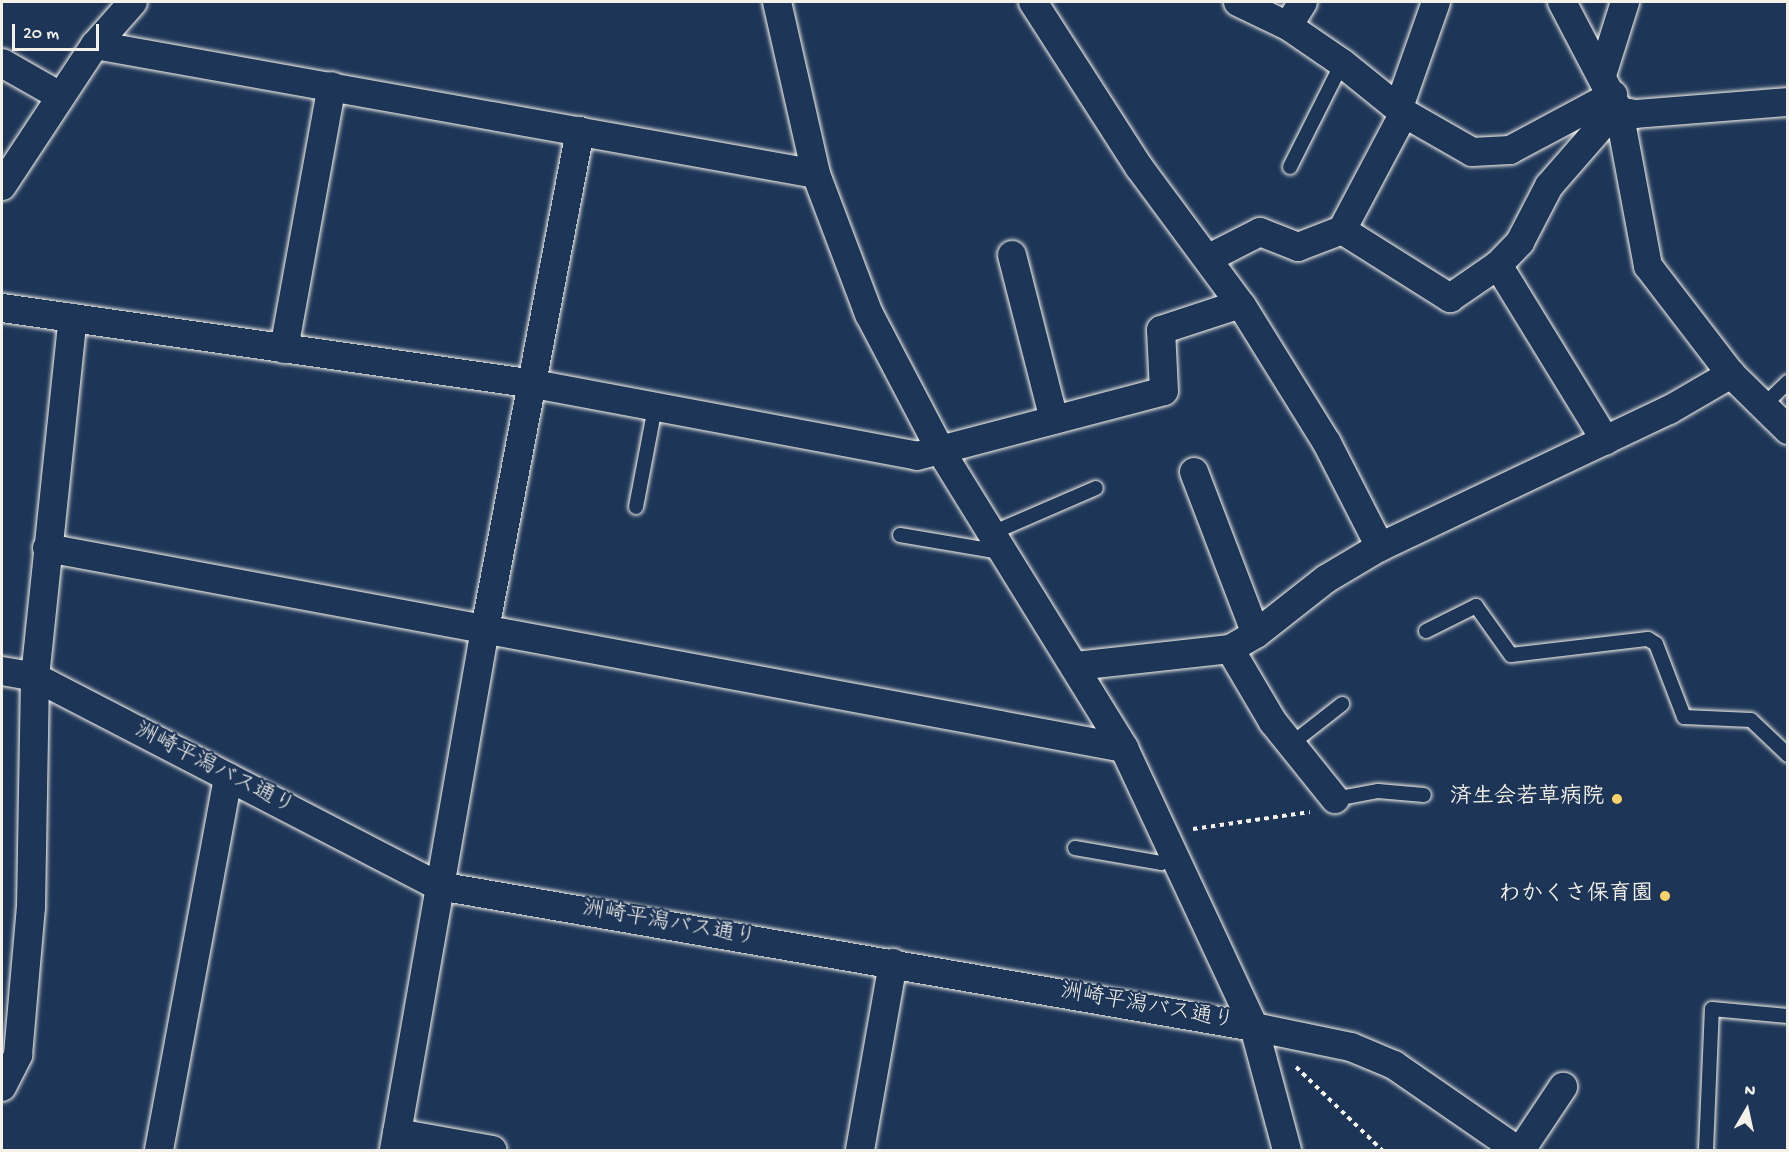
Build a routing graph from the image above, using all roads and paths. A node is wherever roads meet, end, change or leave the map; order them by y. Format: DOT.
graph roads {
  1 [pos="133,2"];
  2 [pos="777,2"];
  3 [pos="1033,2"];
  4 [pos="1238,2"];
  5 [pos="1303,2"];
  6 [pos="1436,2"];
  7 [pos="1562,2"];
  8 [pos="1625,2"];
  9 [pos="1288,26"];
  10 [pos="95,45"];
  11 [pos="2,63"];
  12 [pos="1342,63"];
  13 [pos="332,86"];
  14 [pos="1611,94"];
  15 [pos="60,96"];
  16 [pos="1788,102"];
  17 [pos="1401,110"];
  18 [pos="580,131"];
  19 [pos="1290,167"];
  20 [pos="816,174"];
  21 [pos="2,186"];
  22 [pos="1342,230"];
  23 [pos="1012,255"];
  24 [pos="1209,258"];
  25 [pos="1498,265"];
  26 [pos="1240,304"];
  27 [pos="2,308"];
  28 [pos="73,318"];
  29 [pos="284,349"];
  30 [pos="1731,374"];
  31 [pos="1788,382"];
  32 [pos="534,384"];
  33 [pos="655,406"];
  34 [pos="1763,406"];
  35 [pos="1054,420"];
  36 [pos="1788,430"];
  37 [pos="1606,441"];
  38 [pos="942,453"];
  39 [pos="1194,472"];
  40 [pos="1096,488"];
  41 [pos="636,507"];
  42 [pos="900,535"];
  43 [pos="998,543"];
  44 [pos="1380,547"];
  45 [pos="47,548"];
  46 [pos="485,629"];
  47 [pos="1426,631"];
  48 [pos="1256,634"];
  49 [pos="1230,649"];
  50 [pos="1076,666"];
  51 [pos="2,671"];
  52 [pos="35,676"];
  53 [pos="1342,704"];
  54 [pos="1291,744"];
  55 [pos="1124,748"];
  56 [pos="1788,755"];
  57 [pos="228,777"];
  58 [pos="1424,795"];
  59 [pos="1335,799"];
  60 [pos="1172,844"];
  61 [pos="1075,848"];
  62 [pos="439,886"];
  63 [pos="893,963"];
  64 [pos="1788,1016"];
  65 [pos="1254,1028"];
  66 [pos="1288,1060"];
  67 [pos="1563,1087"];
  68 [pos="2,1088"];
  69 [pos="396,1142"];
  70 [pos="159,1150"];
  71 [pos="492,1150"];
  72 [pos="860,1150"];
  73 [pos="1287,1150"];
  74 [pos="1382,1150"];
  75 [pos="1519,1150"];
  76 [pos="1706,1150"];
  1 -- 10 [label="street"];
  2 -- 20 [label="street"];
  3 -- 24 [label="street"];
  4 -- 9 [label="street"];
  5 -- 9 [label="street"];
  6 -- 17 [label="street"];
  7 -- 14 [label="street"];
  8 -- 14 [label="street"];
  9 -- 12 [label="street"];
  10 -- 13 [label="street"];
  10 -- 15 [label="street"];
  11 -- 15 [label="street"];
  12 -- 17 [label="street"];
  12 -- 19 [label="lane"];
  13 -- 18 [label="street"];
  13 -- 29 [label="street"];
  14 -- 16 [label="street"];
  14 -- 17 [label="street"];
  14 -- 25 [label="street"];
  14 -- 30 [label="street"];
  15 -- 21 [label="street"];
  17 -- 22 [label="street"];
  18 -- 20 [label="street"];
  18 -- 32 [label="street"];
  20 -- 38 [label="street"];
  22 -- 24 [label="street"];
  22 -- 25 [label="street"];
  23 -- 35 [label="street"];
  24 -- 26 [label="street"];
  25 -- 37 [label="street"];
  26 -- 35 [label="street"];
  26 -- 44 [label="street"];
  27 -- 28 [label="street"];
  28 -- 29 [label="street"];
  28 -- 45 [label="street"];
  29 -- 32 [label="street"];
  30 -- 34 [label="street"];
  30 -- 37 [label="street"];
  31 -- 34 [label="lane"];
  32 -- 33 [label="street"];
  32 -- 46 [label="street"];
  33 -- 38 [label="street"];
  33 -- 41 [label="lane"];
  34 -- 36 [label="street"];
  35 -- 38 [label="street"];
  37 -- 44 [label="street"];
  38 -- 43 [label="street"];
  39 -- 48 [label="street"];
  40 -- 43 [label="lane"];
  42 -- 43 [label="lane"];
  43 -- 50 [label="street"];
  44 -- 48 [label="street"];
  45 -- 46 [label="street"];
  45 -- 52 [label="street"];
  46 -- 55 [label="street"];
  46 -- 62 [label="street"];
  47 -- 56 [label="lane"];
  48 -- 49 [label="street"];
  49 -- 50 [label="street"];
  49 -- 54 [label="street"];
  50 -- 55 [label="street"];
  51 -- 52 [label="street, 洲崎平潟バス通り"];
  52 -- 57 [label="street, 洲崎平潟バス通り"];
  52 -- 68 [label="street"];
  53 -- 54 [label="lane"];
  54 -- 59 [label="street"];
  55 -- 60 [label="street"];
  57 -- 62 [label="street, 洲崎平潟バス通り"];
  57 -- 70 [label="street"];
  58 -- 59 [label="lane"];
  59 -- 60 [label="path"];
  60 -- 61 [label="lane"];
  60 -- 65 [label="street"];
  62 -- 63 [label="street, 洲崎平潟バス通り"];
  62 -- 69 [label="street"];
  63 -- 65 [label="street, 洲崎平潟バス通り"];
  63 -- 72 [label="street"];
  64 -- 76 [label="lane"];
  65 -- 73 [label="street, 洲崎平潟バス通り"];
  65 -- 75 [label="street"];
  66 -- 74 [label="path"];
  67 -- 75 [label="street"];
  69 -- 71 [label="street"];
}
